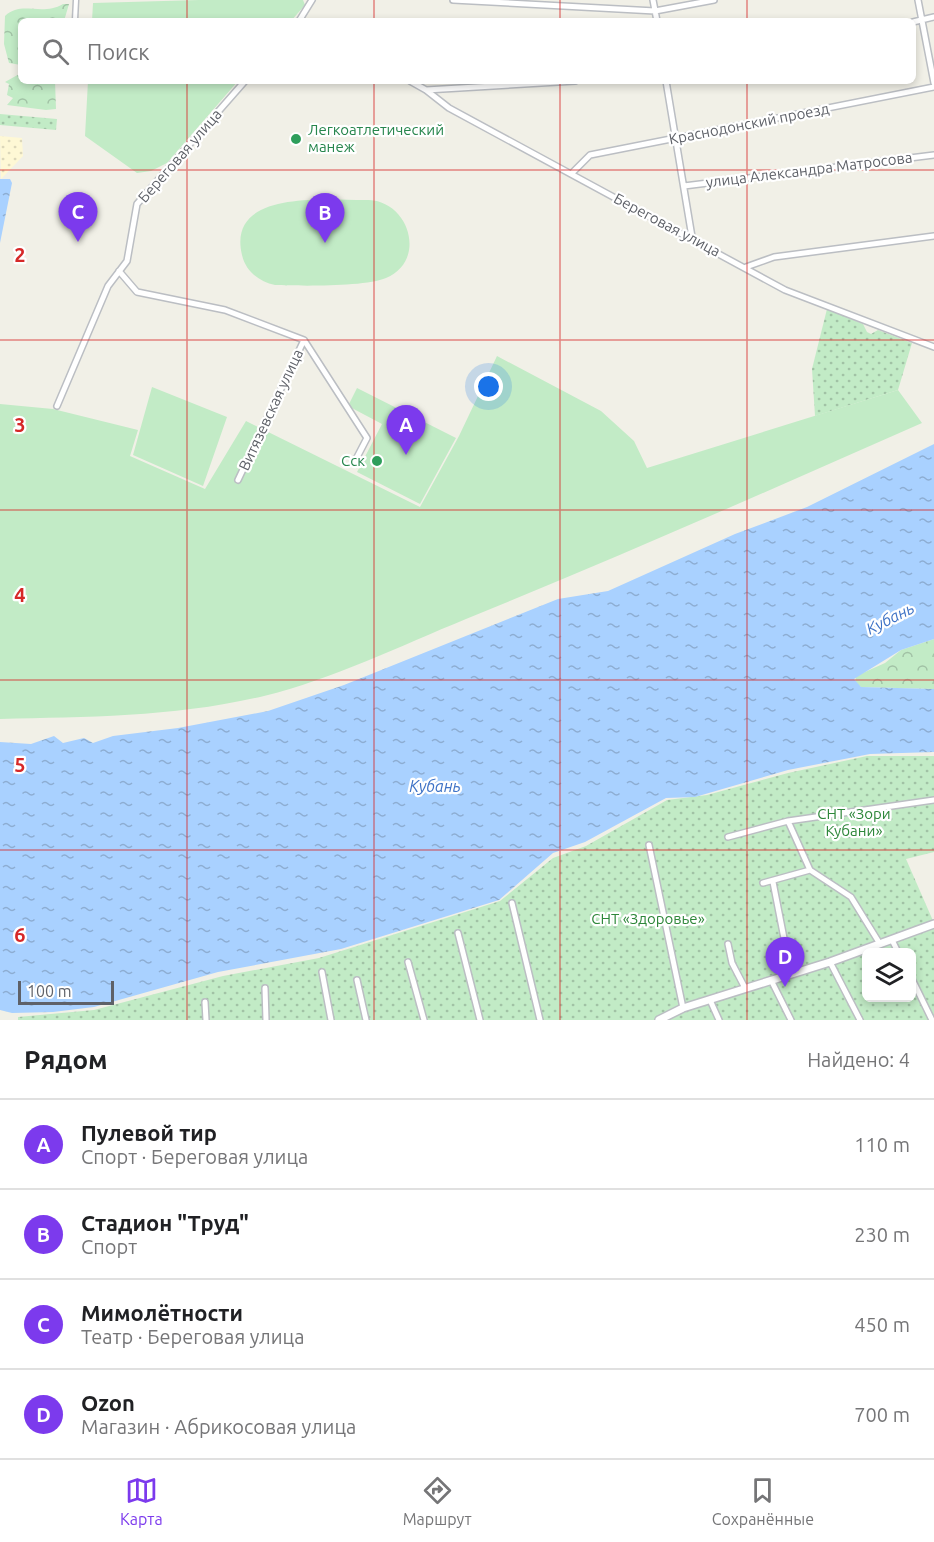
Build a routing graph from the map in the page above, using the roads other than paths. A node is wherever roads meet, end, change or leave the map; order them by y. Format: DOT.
graph roads {
  1 [pos="76,0"];
  2 [pos="312,0"];
  3 [pos="453,0"];
  4 [pos="653,0"];
  5 [pos="714,0"];
  6 [pos="918,0"];
  7 [pos="655,11"];
  8 [pos="934,17"];
  9 [pos="75,18"];
  10 [pos="301,18"];
  11 [pos="656,18"];
  12 [pos="922,20"];
  13 [pos="916,21"];
  14 [pos="242,84"];
  15 [pos="415,84"];
  16 [pos="525,84"];
  17 [pos="667,84"];
  18 [pos="934,85"];
  19 [pos="426,90"];
  20 [pos="676,139"];
  21 [pos="934,155"];
  22 [pos="571,174"];
  23 [pos="684,186"];
  24 [pos="934,236"];
  25 [pos="692,237"];
  26 [pos="746,267"];
  27 [pos="118,271"];
  28 [pos="304,340"];
  29 [pos="934,347"];
  30 [pos="57,406"];
  31 [pos="354,463"];
  32 [pos="238,480"];
  33 [pos="934,800"];
  34 [pos="788,821"];
  35 [pos="728,837"];
  36 [pos="649,845"];
  37 [pos="810,870"];
  38 [pos="773,882"];
  39 [pos="763,883"];
  40 [pos="512,903"];
  41 [pos="934,924"];
  42 [pos="458,933"];
  43 [pos="891,940"];
  44 [pos="728,944"];
  45 [pos="880,944"];
  46 [pos="896,948"];
  47 [pos="408,962"];
  48 [pos="830,962"];
  49 [pos="322,972"];
  50 [pos="791,974"];
  51 [pos="357,980"];
  52 [pos="771,980"];
  53 [pos="265,988"];
  54 [pos="744,988"];
  55 [pos="916,988"];
  56 [pos="710,1000"];
  57 [pos="205,1002"];
  58 [pos="683,1008"];
  59 [pos="206,1020"];
  60 [pos="266,1020"];
  61 [pos="331,1020"];
  62 [pos="366,1020"];
  63 [pos="424,1020"];
  64 [pos="480,1020"];
  65 [pos="540,1020"];
  66 [pos="660,1020"];
  67 [pos="719,1020"];
  68 [pos="791,1020"];
  69 [pos="860,1020"];
  70 [pos="932,1020"];
  1 -- 9 [label="street"];
  2 -- 10 [label="street"];
  3 -- 7 [label="street"];
  4 -- 7 [label="street"];
  5 -- 7 [label="street"];
  6 -- 12 [label="street"];
  7 -- 11 [label="street"];
  8 -- 12 [label="street"];
  12 -- 13 [label="street"];
  12 -- 18 [label="street"];
  14 -- 27 [label="street, Береговая улица"];
  15 -- 19 [label="street, Береговая улица"];
  16 -- 19 [label="street"];
  17 -- 20 [label="street"];
  18 -- 20 [label="street, Краснодонский проезд"];
  19 -- 22 [label="street, Береговая улица"];
  20 -- 22 [label="street, Краснодонский проезд"];
  20 -- 23 [label="street"];
  21 -- 23 [label="street, улица Александра Матросова"];
  22 -- 25 [label="street, Береговая улица"];
  23 -- 25 [label="street"];
  24 -- 26 [label="street"];
  25 -- 26 [label="street, Береговая улица"];
  26 -- 29 [label="street, Береговая улица"];
  27 -- 28 [label="street"];
  27 -- 30 [label="street, Береговая улица"];
  28 -- 31 [label="street"];
  28 -- 32 [label="street, Витязевская улица"];
  33 -- 34 [label="street"];
  34 -- 35 [label="street"];
  34 -- 37 [label="street"];
  36 -- 58 [label="street"];
  37 -- 38 [label="street"];
  37 -- 45 [label="street"];
  38 -- 39 [label="street"];
  38 -- 50 [label="street"];
  40 -- 65 [label="street"];
  41 -- 43 [label="street"];
  42 -- 64 [label="street"];
  43 -- 45 [label="street"];
  43 -- 46 [label="street"];
  44 -- 54 [label="street"];
  45 -- 48 [label="street"];
  47 -- 63 [label="street"];
  48 -- 50 [label="street"];
  48 -- 69 [label="street"];
  49 -- 61 [label="street"];
  50 -- 52 [label="street"];
  51 -- 62 [label="street"];
  52 -- 54 [label="street"];
  52 -- 68 [label="street"];
  53 -- 60 [label="street"];
  54 -- 56 [label="street"];
  55 -- 70 [label="street"];
  56 -- 58 [label="street"];
  56 -- 67 [label="street"];
  57 -- 59 [label="street"];
  58 -- 66 [label="street"];
}
